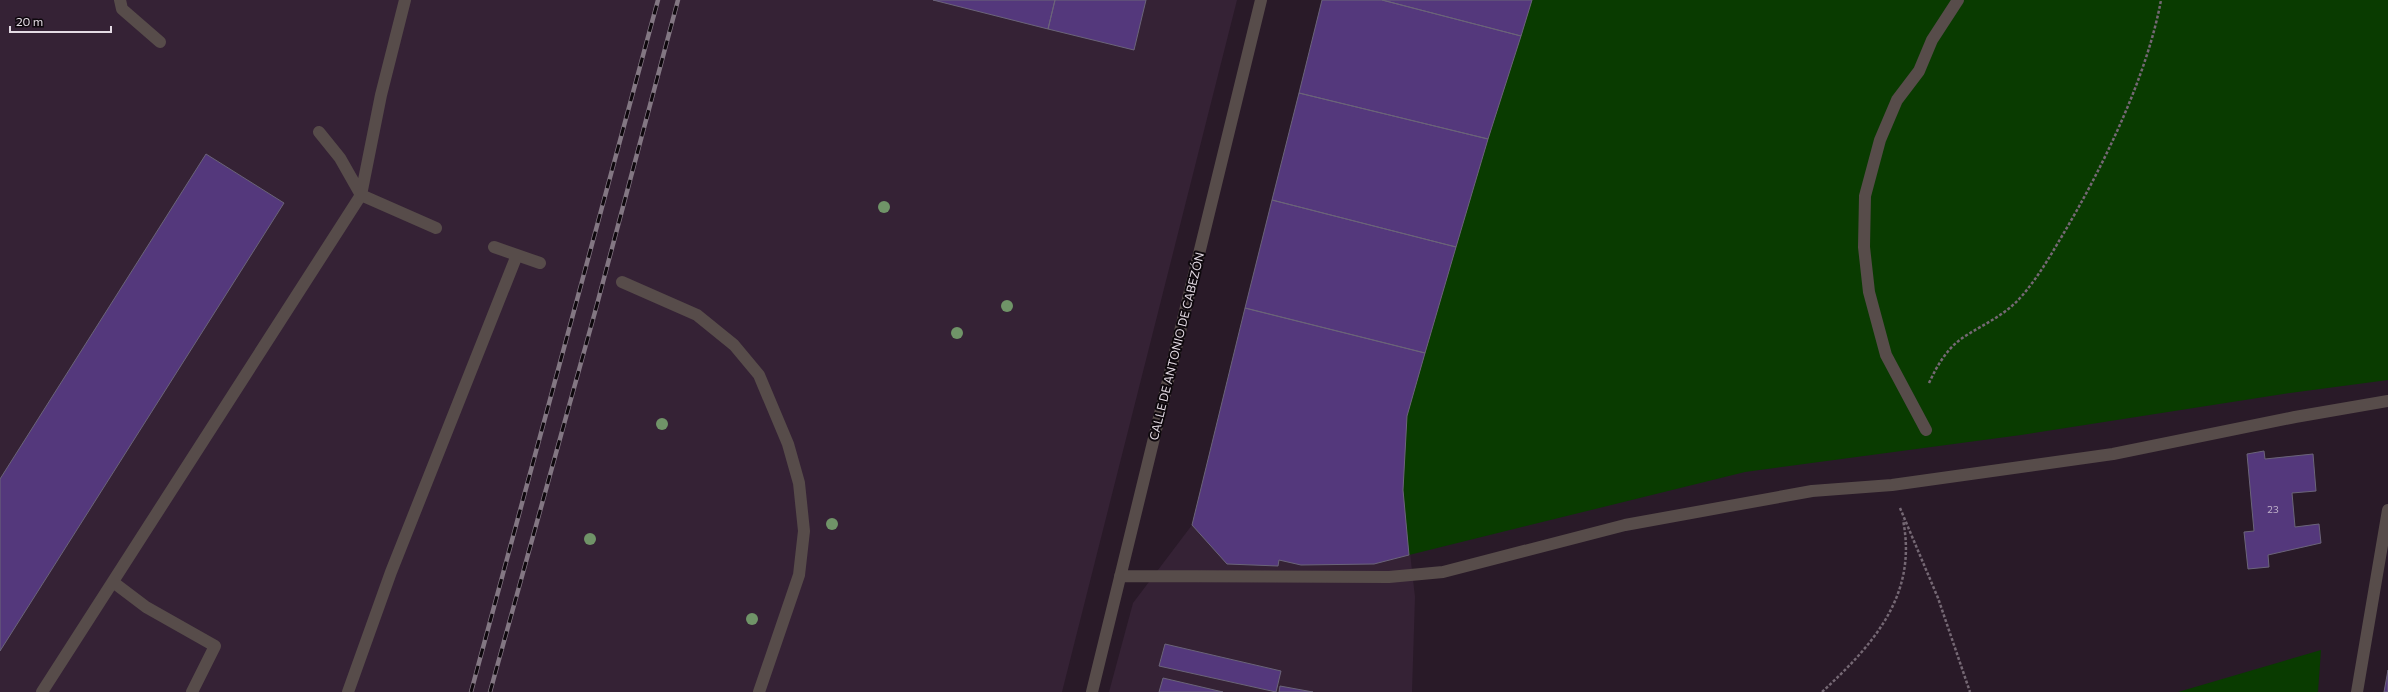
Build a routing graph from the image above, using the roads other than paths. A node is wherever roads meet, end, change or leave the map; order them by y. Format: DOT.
graph roads {
  1 [pos="120,0"];
  2 [pos="405,0"];
  3 [pos="1261,0"];
  4 [pos="1958,0"];
  5 [pos="160,42"];
  6 [pos="319,132"];
  7 [pos="362,195"];
  8 [pos="436,228"];
  9 [pos="494,247"];
  10 [pos="517,255"];
  11 [pos="540,263"];
  12 [pos="622,282"];
  13 [pos="2388,401"];
  14 [pos="1926,430"];
  15 [pos="2388,510"];
  16 [pos="1120,576"];
  17 [pos="113,582"];
  18 [pos="42,692"];
  19 [pos="192,692"];
  20 [pos="348,692"];
  21 [pos="759,692"];
  22 [pos="1092,692"];
  23 [pos="2357,692"];
  1 -- 5 [label="street"];
  2 -- 7 [label="street"];
  3 -- 16 [label="street, CALLE DE ANTONIO DE CABEZÓN"];
  4 -- 14 [label="street"];
  6 -- 7 [label="street"];
  7 -- 8 [label="street"];
  7 -- 17 [label="street"];
  9 -- 10 [label="street"];
  10 -- 11 [label="street"];
  10 -- 20 [label="street"];
  12 -- 21 [label="street"];
  13 -- 16 [label="street"];
  15 -- 23 [label="street"];
  16 -- 22 [label="street, CALLE DE ANTONIO DE CABEZÓN"];
  17 -- 18 [label="street"];
  17 -- 19 [label="street"];
}
